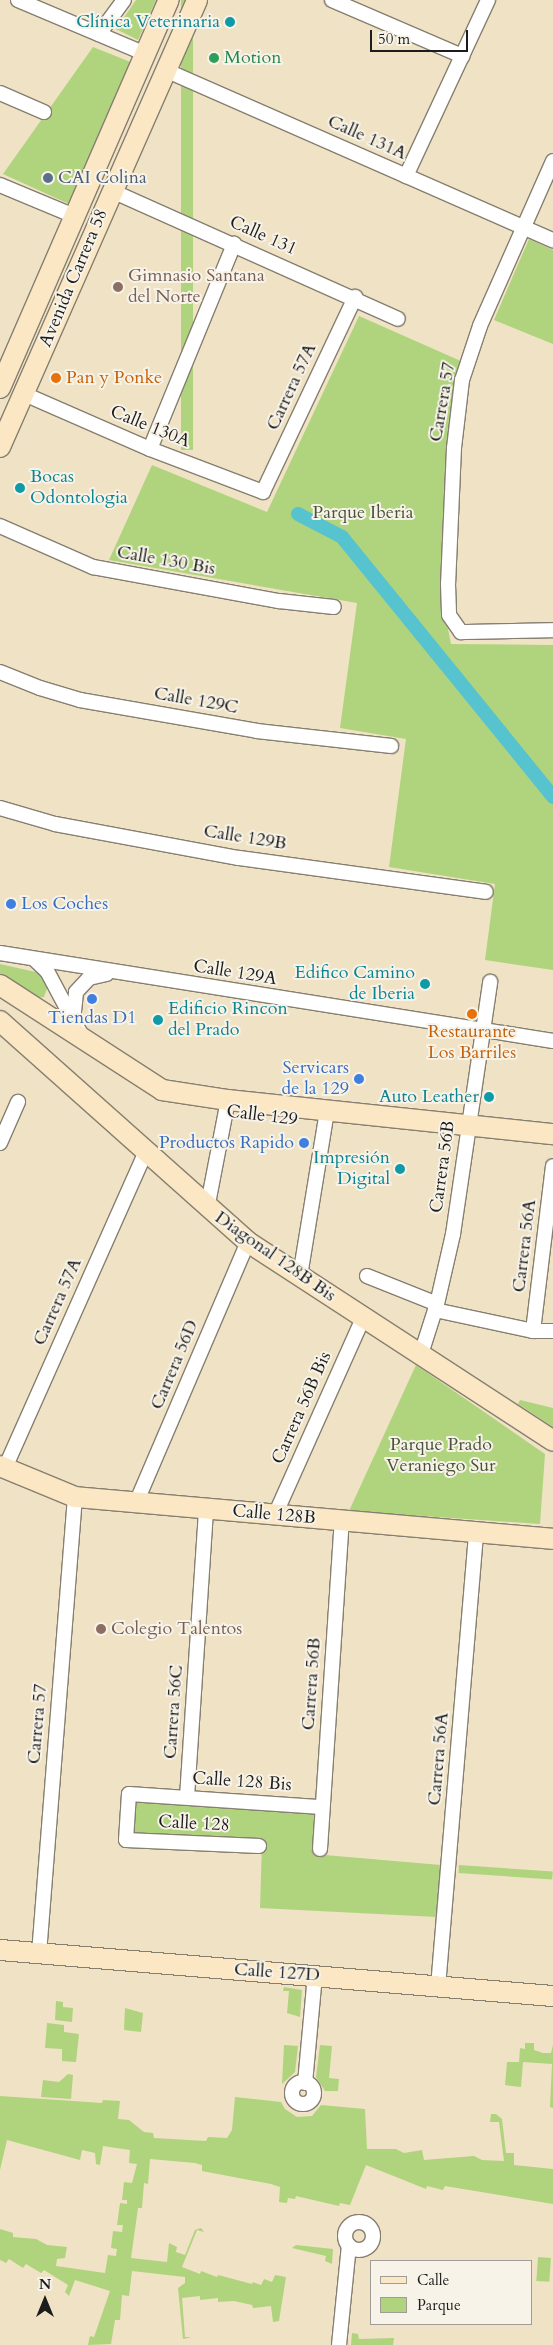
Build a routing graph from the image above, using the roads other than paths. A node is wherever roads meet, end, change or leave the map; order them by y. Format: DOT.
graph roads {
  1 [pos="18,0"];
  2 [pos="124,0"];
  3 [pos="170,0"];
  4 [pos="197,0"];
  5 [pos="488,0"];
  6 [pos="337,1"];
  7 [pos="99,34"];
  8 [pos="146,54"];
  9 [pos="462,56"];
  10 [pos="165,70"];
  11 [pos="0,93"];
  12 [pos="44,112"];
  13 [pos="553,161"];
  14 [pos="406,176"];
  15 [pos="0,185"];
  16 [pos="112,190"];
  17 [pos="74,216"];
  18 [pos="524,228"];
  19 [pos="553,240"];
  20 [pos="234,244"];
  21 [pos="354,297"];
  22 [pos="398,319"];
  23 [pos="0,388"];
  24 [pos="24,394"];
  25 [pos="0,447"];
  26 [pos="150,449"];
  27 [pos="264,492"];
  28 [pos="0,526"];
  29 [pos="334,607"];
  30 [pos="553,630"];
  31 [pos="0,672"];
  32 [pos="391,746"];
  33 [pos="0,808"];
  34 [pos="486,892"];
  35 [pos="0,953"];
  36 [pos="33,959"];
  37 [pos="118,973"];
  38 [pos="490,982"];
  39 [pos="0,985"];
  40 [pos="0,999"];
  41 [pos="0,1021"];
  42 [pos="73,1021"];
  43 [pos="482,1032"];
  44 [pos="553,1041"];
  45 [pos="92,1047"];
  46 [pos="18,1102"];
  47 [pos="227,1106"];
  48 [pos="326,1117"];
  49 [pos="468,1132"];
  50 [pos="553,1134"];
  51 [pos="0,1143"];
  52 [pos="553,1148"];
  53 [pos="146,1151"];
  54 [pos="553,1166"];
  55 [pos="208,1209"];
  56 [pos="248,1242"];
  57 [pos="300,1276"];
  58 [pos="367,1276"];
  59 [pos="436,1307"];
  60 [pos="363,1318"];
  61 [pos="533,1331"];
  62 [pos="553,1332"];
  63 [pos="420,1354"];
  64 [pos="553,1441"];
  65 [pos="2,1467"];
  66 [pos="75,1496"];
  67 [pos="136,1502"];
  68 [pos="206,1509"];
  69 [pos="275,1515"];
  70 [pos="342,1521"];
  71 [pos="476,1533"];
  72 [pos="553,1539"];
  73 [pos="187,1797"];
  74 [pos="322,1806"];
  75 [pos="126,1840"];
  76 [pos="259,1846"];
  77 [pos="320,1849"];
  78 [pos="0,1950"];
  79 [pos="39,1954"];
  80 [pos="314,1976"];
  81 [pos="438,1986"];
  82 [pos="553,1996"];
  83 [pos="305,2083"];
  84 [pos="349,2246"];
  85 [pos="339,2345"];
  1 -- 7 [label="street"];
  2 -- 7 [label="street"];
  3 -- 8 [label="main road, Avenida Carrera 58"];
  4 -- 10 [label="main road, Avenida Carrera 58"];
  5 -- 9 [label="street"];
  6 -- 9 [label="street"];
  7 -- 8 [label="street"];
  8 -- 17 [label="main road, Avenida Carrera 58"];
  9 -- 14 [label="street"];
  10 -- 14 [label="street, Calle 131A"];
  10 -- 16 [label="main road, Avenida Carrera 58"];
  11 -- 12 [label="street"];
  13 -- 18 [label="street, Carrera 57"];
  14 -- 18 [label="street, Calle 131A"];
  15 -- 17 [label="street"];
  16 -- 20 [label="street, Calle 131"];
  16 -- 24 [label="main road, Avenida Carrera 58"];
  17 -- 23 [label="main road, Avenida Carrera 58"];
  18 -- 19 [label="street, Calle 131A"];
  18 -- 30 [label="street, Carrera 57"];
  20 -- 21 [label="street, Calle 131"];
  20 -- 26 [label="street"];
  21 -- 22 [label="street, Calle 131"];
  21 -- 27 [label="street, Carrera 57A"];
  24 -- 25 [label="main road, Avenida Carrera 58"];
  24 -- 26 [label="street, Calle 130A"];
  26 -- 27 [label="street, Calle 130A"];
  28 -- 29 [label="street, Calle 130 Bis"];
  31 -- 32 [label="street, Calle 129C"];
  33 -- 34 [label="street, Calle 129B"];
  35 -- 36 [label="street, Calle 129A"];
  36 -- 37 [label="street, Calle 129A"];
  36 -- 42 [label="street, Calle 129"];
  37 -- 42 [label="street"];
  37 -- 43 [label="street, Calle 129A"];
  38 -- 43 [label="street, Carrera 56B"];
  39 -- 45 [label="main road, Calle 129"];
  40 -- 47 [label="main road, Calle 129"];
  41 -- 53 [label="main road, Diagonal 128B Bis"];
  42 -- 45 [label="street, Calle 129"];
  43 -- 44 [label="street, Calle 129A"];
  43 -- 49 [label="street, Carrera 56B"];
  45 -- 47 [label="main road, Calle 129"];
  46 -- 51 [label="street"];
  47 -- 48 [label="main road, Calle 129"];
  47 -- 55 [label="street"];
  48 -- 49 [label="main road, Calle 129"];
  48 -- 57 [label="street"];
  49 -- 50 [label="main road, Calle 129"];
  49 -- 52 [label="main road, Calle 129"];
  49 -- 59 [label="street, Carrera 56B"];
  53 -- 55 [label="main road, Diagonal 128B Bis"];
  53 -- 65 [label="street, Carrera 57A"];
  54 -- 61 [label="street, Carrera 56A"];
  55 -- 56 [label="main road, Diagonal 128B Bis"];
  56 -- 57 [label="main road, Diagonal 128B Bis"];
  56 -- 67 [label="street, Carrera 56D"];
  57 -- 60 [label="main road, Diagonal 128B Bis"];
  58 -- 59 [label="street"];
  59 -- 61 [label="street"];
  59 -- 63 [label="street, Carrera 56B"];
  60 -- 63 [label="main road, Diagonal 128B Bis"];
  60 -- 69 [label="street, Carrera 56B Bis"];
  61 -- 62 [label="street"];
  63 -- 64 [label="main road, Diagonal 128B Bis"];
  65 -- 66 [label="main road, Calle 128B"];
  66 -- 67 [label="main road, Calle 128B"];
  66 -- 79 [label="street, Carrera 57"];
  67 -- 68 [label="main road, Calle 128B"];
  68 -- 69 [label="main road, Calle 128B"];
  68 -- 73 [label="street, Carrera 56C"];
  69 -- 70 [label="main road, Calle 128B"];
  70 -- 71 [label="main road, Calle 128B"];
  70 -- 74 [label="street, Carrera 56B"];
  71 -- 72 [label="main road, Calle 128B"];
  71 -- 81 [label="street, Carrera 56A"];
  73 -- 74 [label="street, Calle 128 Bis"];
  73 -- 75 [label="street, Calle 128 Bis"];
  74 -- 77 [label="street, Carrera 56B"];
  75 -- 76 [label="street, Calle 128"];
  78 -- 79 [label="main road, Calle 127D"];
  79 -- 80 [label="main road, Calle 127D"];
  80 -- 81 [label="main road, Calle 127D"];
  80 -- 83 [label="street"];
  81 -- 82 [label="main road, Calle 127D"];
  84 -- 85 [label="street"];
}
